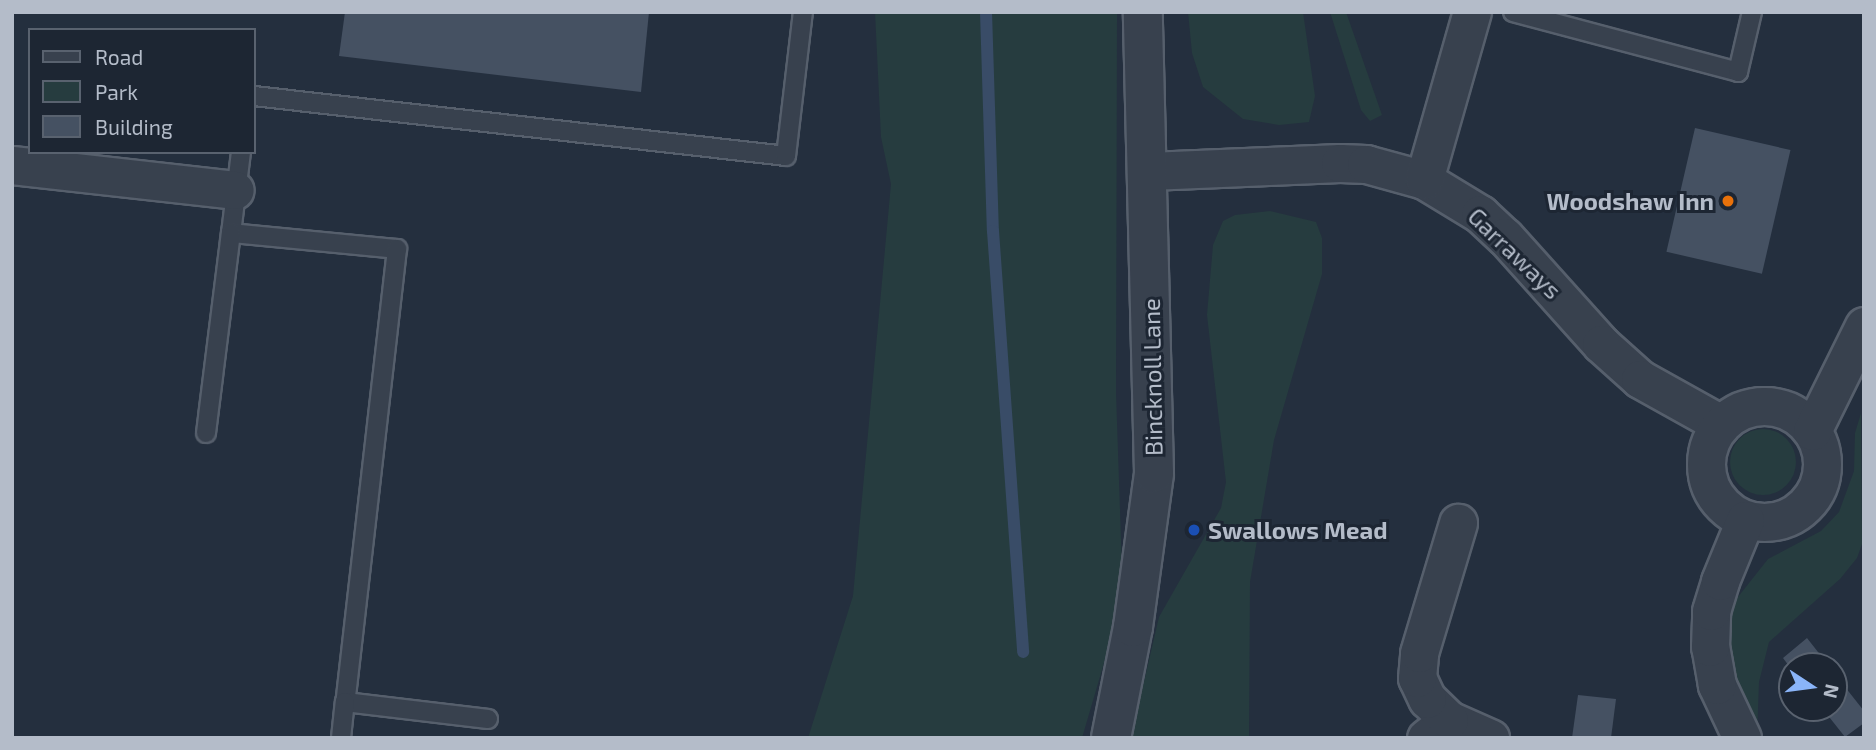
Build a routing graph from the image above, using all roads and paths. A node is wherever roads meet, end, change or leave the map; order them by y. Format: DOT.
graph roads {
  1 [pos="803,12"];
  2 [pos="1143,12"];
  3 [pos="1472,12"];
  4 [pos="1513,12"];
  5 [pos="1752,12"];
  6 [pos="256,96"];
  7 [pos="241,154"];
  8 [pos="12,165"];
  9 [pos="1149,171"];
  10 [pos="1424,180"];
  11 [pos="235,190"];
  12 [pos="231,233"];
  13 [pos="1864,326"];
  14 [pos="1721,424"];
  15 [pos="1812,430"];
  16 [pos="206,433"];
  17 [pos="1745,520"];
  18 [pos="1458,523"];
  19 [pos="345,702"];
  20 [pos="488,719"];
  21 [pos="1437,729"];
  22 [pos="341,738"];
  23 [pos="1111,738"];
  24 [pos="1490,738"];
  25 [pos="1742,738"];
  1 -- 6 [label="lane"];
  2 -- 9 [label="street, Bincknoll Lane"];
  3 -- 10 [label="street"];
  4 -- 5 [label="lane"];
  7 -- 11 [label="lane"];
  8 -- 11 [label="street"];
  9 -- 10 [label="street, Garraways"];
  9 -- 23 [label="street, Bincknoll Lane"];
  10 -- 14 [label="street, Garraways"];
  11 -- 12 [label="lane"];
  12 -- 16 [label="lane"];
  12 -- 19 [label="lane"];
  13 -- 15 [label="street"];
  14 -- 15 [label="street"];
  14 -- 17 [label="street"];
  15 -- 17 [label="street"];
  17 -- 25 [label="street"];
  18 -- 21 [label="street"];
  19 -- 20 [label="lane"];
  19 -- 22 [label="lane"];
  21 -- 24 [label="street"];
}
